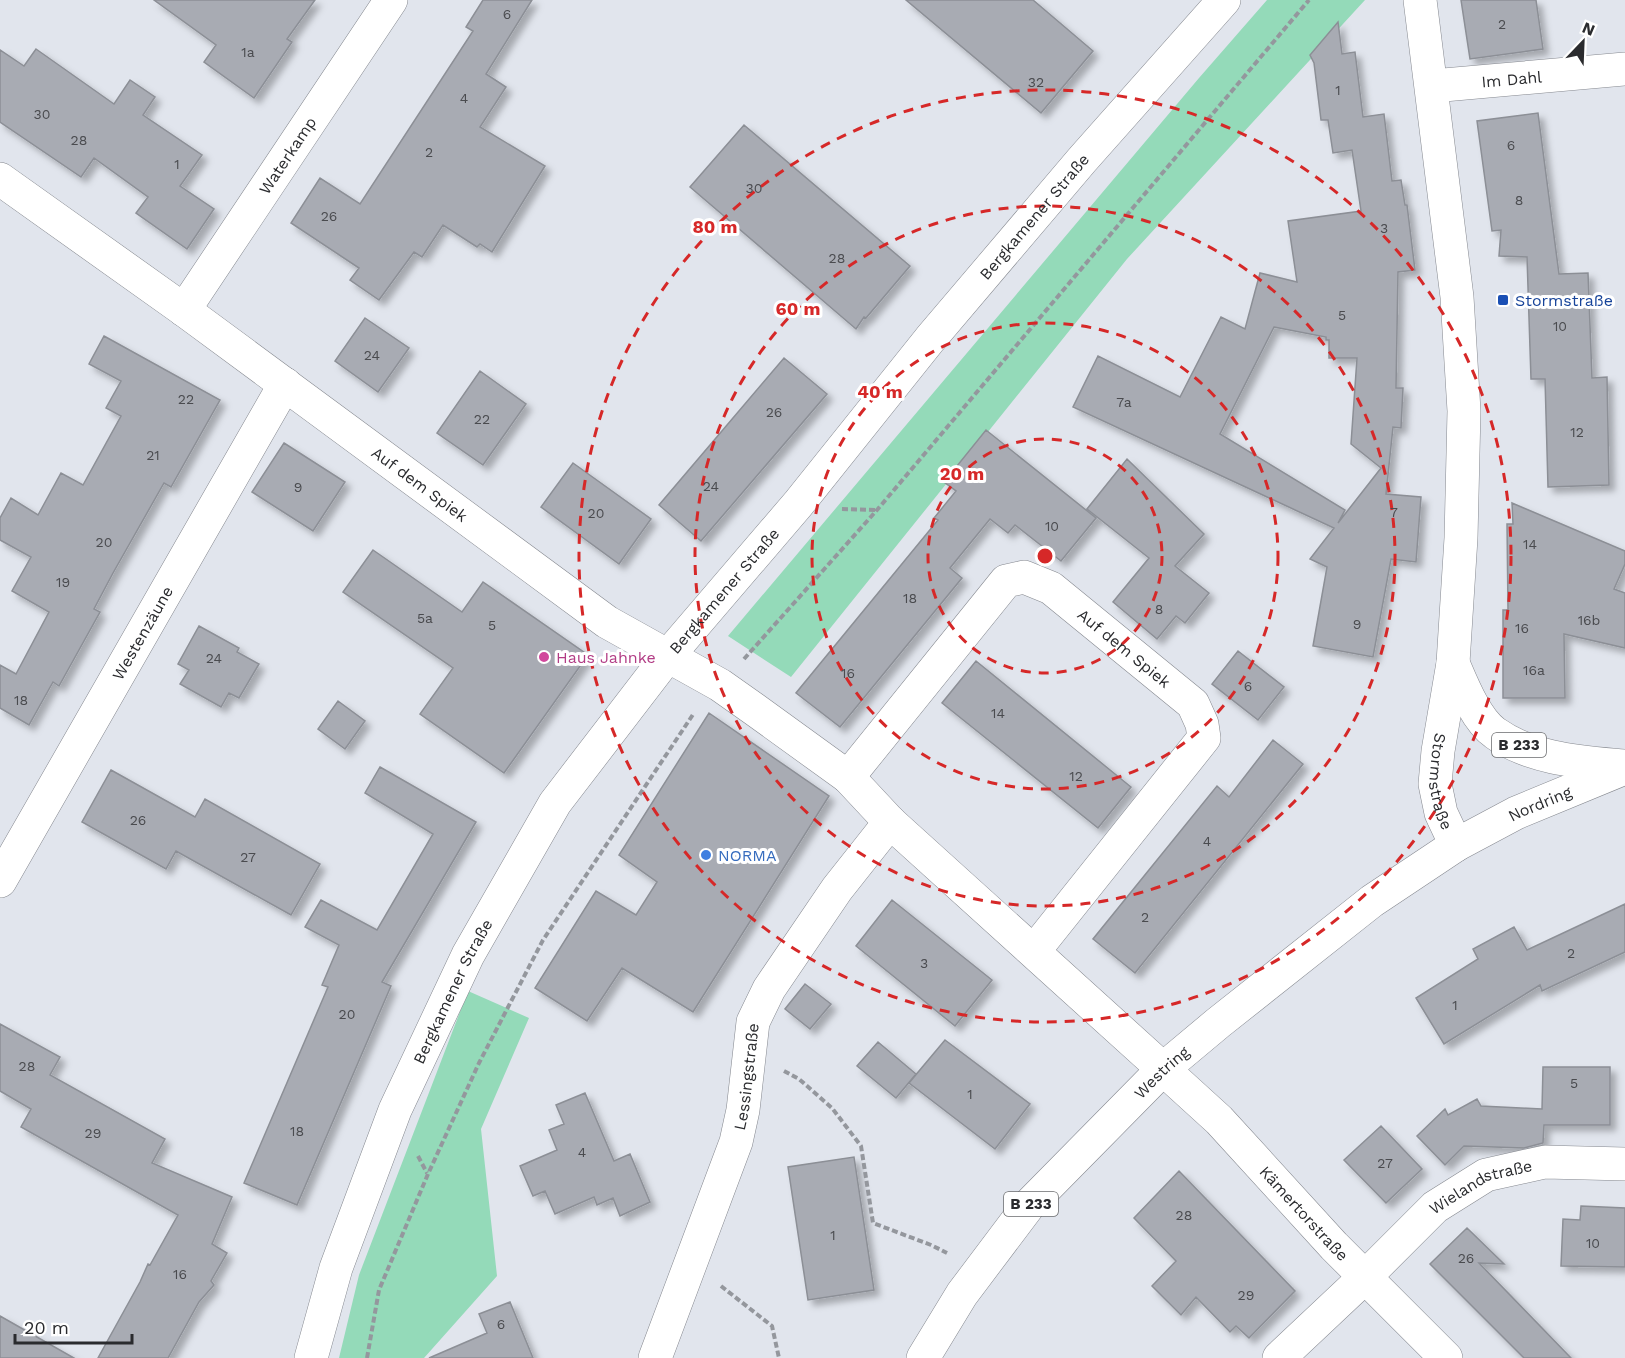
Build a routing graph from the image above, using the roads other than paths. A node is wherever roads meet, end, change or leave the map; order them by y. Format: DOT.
graph roads {
  1 [pos="391,0"];
  2 [pos="1224,0"];
  3 [pos="1420,0"];
  4 [pos="1625,69"];
  5 [pos="1432,86"];
  6 [pos="0,179"];
  7 [pos="184,310"];
  8 [pos="285,384"];
  9 [pos="667,657"];
  10 [pos="1453,663"];
  11 [pos="1625,767"];
  12 [pos="848,777"];
  13 [pos="890,822"];
  14 [pos="1456,845"];
  15 [pos="0,881"];
  16 [pos="1034,951"];
  17 [pos="1163,1069"];
  18 [pos="1625,1164"];
  19 [pos="1365,1277"];
  20 [pos="311,1358"];
  21 [pos="655,1358"];
  22 [pos="923,1358"];
  23 [pos="1279,1358"];
  24 [pos="1446,1358"];
  1 -- 7 [label="street, Waterkamp"];
  2 -- 9 [label="street, Bergkamener Straße"];
  3 -- 5 [label="street, Stormstraße"];
  4 -- 5 [label="street, Im Dahl"];
  5 -- 10 [label="street, Stormstraße"];
  6 -- 7 [label="street, Auf dem Spiek"];
  7 -- 8 [label="street, Auf dem Spiek"];
  8 -- 9 [label="street, Auf dem Spiek"];
  8 -- 15 [label="street, Westenzäune"];
  9 -- 12 [label="street, Auf dem Spiek"];
  9 -- 20 [label="street, Bergkamener Straße"];
  10 -- 11 [label="street, B 233"];
  10 -- 14 [label="street, Stormstraße"];
  11 -- 14 [label="street, Nordring / B 233"];
  12 -- 13 [label="street, Auf dem Spiek"];
  12 -- 16 [label="street, Auf dem Spiek"];
  13 -- 16 [label="street, Auf dem Spiek"];
  13 -- 21 [label="street, Lessingstraße"];
  14 -- 17 [label="street, Westring / B 233"];
  16 -- 17 [label="street, Auf dem Spiek"];
  17 -- 19 [label="street, Kämertorstraße"];
  17 -- 22 [label="street, Westring / B 233"];
  18 -- 19 [label="street, Wielandstraße"];
  19 -- 23 [label="street, Wielandstraße"];
  19 -- 24 [label="street, Kämertorstraße"];
}
